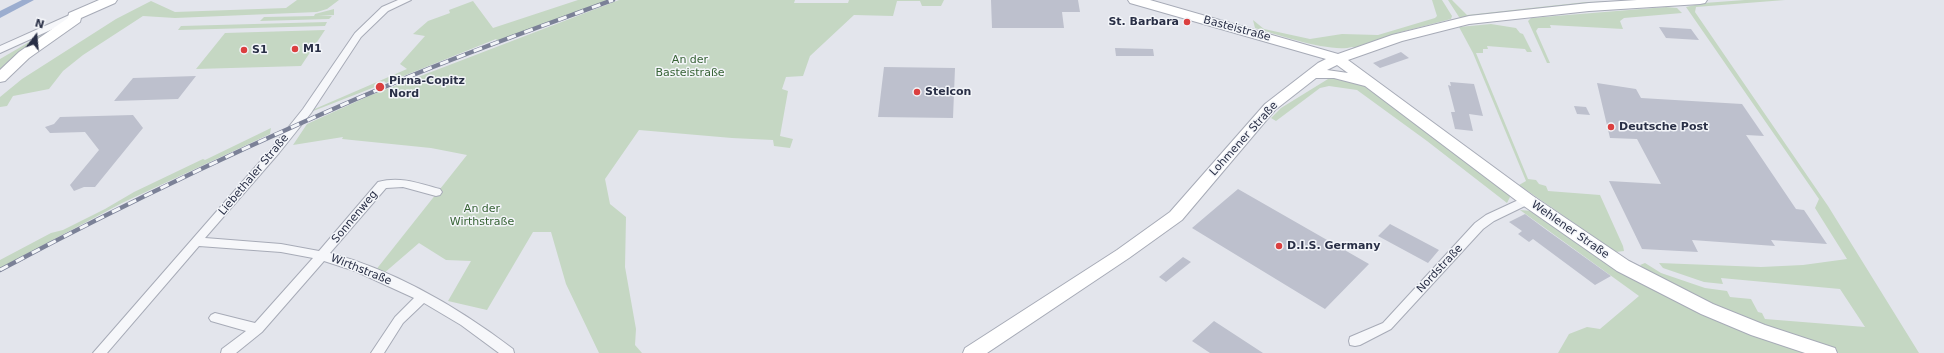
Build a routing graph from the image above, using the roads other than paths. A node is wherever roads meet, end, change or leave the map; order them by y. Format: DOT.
graph roads {
  1 [pos="110,0"];
  2 [pos="406,0"];
  3 [pos="1135,0"];
  4 [pos="1700,0"];
  5 [pos="74,16"];
  6 [pos="0,50"];
  7 [pos="1338,59"];
  8 [pos="1313,74"];
  9 [pos="0,78"];
  10 [pos="1373,85"];
  11 [pos="436,192"];
  12 [pos="1527,200"];
  13 [pos="196,242"];
  14 [pos="324,255"];
  15 [pos="423,297"];
  16 [pos="215,318"];
  17 [pos="258,329"];
  18 [pos="1355,341"];
  19 [pos="99,353"];
  20 [pos="227,353"];
  21 [pos="378,353"];
  22 [pos="508,353"];
  23 [pos="972,353"];
  24 [pos="1828,353"];
  1 -- 5 [label="main road"];
  2 -- 13 [label="street, Liebethaler Straße"];
  3 -- 7 [label="main road, Basteistraße"];
  4 -- 7 [label="main road, Lohmener Straße"];
  5 -- 6 [label="street"];
  5 -- 9 [label="main road"];
  7 -- 8 [label="main road, Lohmener Straße"];
  7 -- 10 [label="main road, Wehlener Straße"];
  8 -- 10 [label="main road"];
  8 -- 23 [label="main road, Lohmener Straße"];
  10 -- 12 [label="main road, Wehlener Straße"];
  11 -- 14 [label="street, Sonnenweg"];
  12 -- 18 [label="street, Nordstraße"];
  12 -- 24 [label="main road, Wehlener Straße"];
  13 -- 14 [label="street, Wirthstraße"];
  13 -- 19 [label="street, Liebethaler Straße"];
  14 -- 15 [label="street, Wirthstraße"];
  14 -- 17 [label="street, Sonnenweg"];
  15 -- 21 [label="street"];
  15 -- 22 [label="street, Wirthstraße"];
  16 -- 17 [label="street"];
  17 -- 20 [label="street, Sonnenweg"];
}
